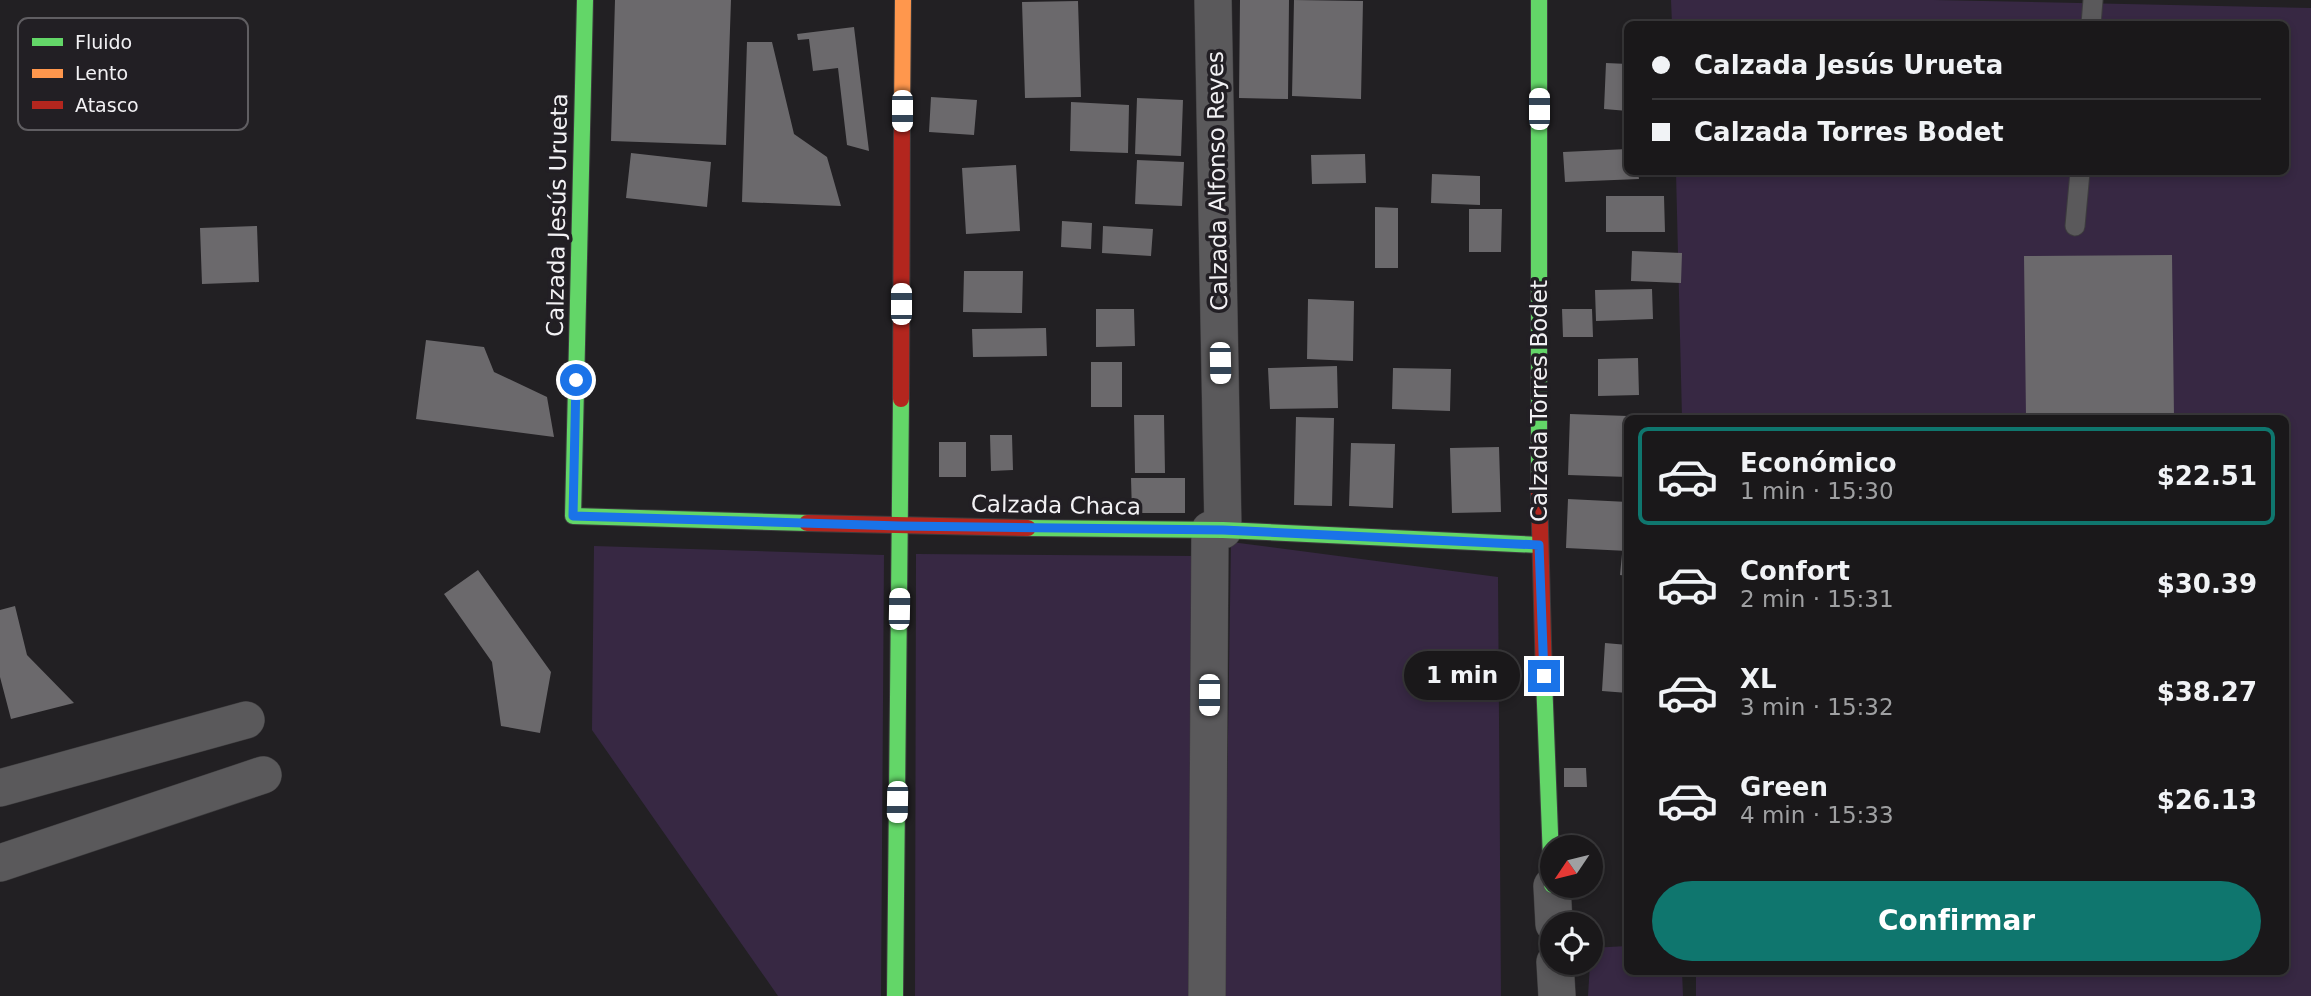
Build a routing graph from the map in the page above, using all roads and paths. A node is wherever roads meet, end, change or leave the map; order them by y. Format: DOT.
graph roads {
  1 [pos="585,0"];
  2 [pos="903,0"];
  3 [pos="1213,0"];
  4 [pos="1539,0"];
  5 [pos="2093,0"];
  6 [pos="2091,21"];
  7 [pos="2080,175"];
  8 [pos="2075,226"];
  9 [pos="573,516"];
  10 [pos="900,526"];
  11 [pos="1217,530"];
  12 [pos="1539,545"];
  13 [pos="246,720"];
  14 [pos="263,775"];
  15 [pos="0,788"];
  16 [pos="1550,835"];
  17 [pos="0,863"];
  18 [pos="1555,975"];
  19 [pos="895,996"];
  20 [pos="1207,996"];
  21 [pos="1556,996"];
  1 -- 9 [label="street, Calzada Jesús Urueta"];
  2 -- 10 [label="street"];
  3 -- 11 [label="street, Calzada Alfonso Reyes"];
  4 -- 12 [label="street, Calzada Torres Bodet"];
  5 -- 6 [label="lane"];
  7 -- 8 [label="lane"];
  9 -- 10 [label="street, Calzada Chaca"];
  10 -- 11 [label="street, Calzada Chaca"];
  10 -- 19 [label="street"];
  11 -- 12 [label="street, Calzada Chaca"];
  11 -- 20 [label="street, Calzada Alfonso Reyes"];
  12 -- 16 [label="street, Calzada Torres Bodet"];
  13 -- 15 [label="street"];
  14 -- 17 [label="street"];
  18 -- 21 [label="street"];
}
